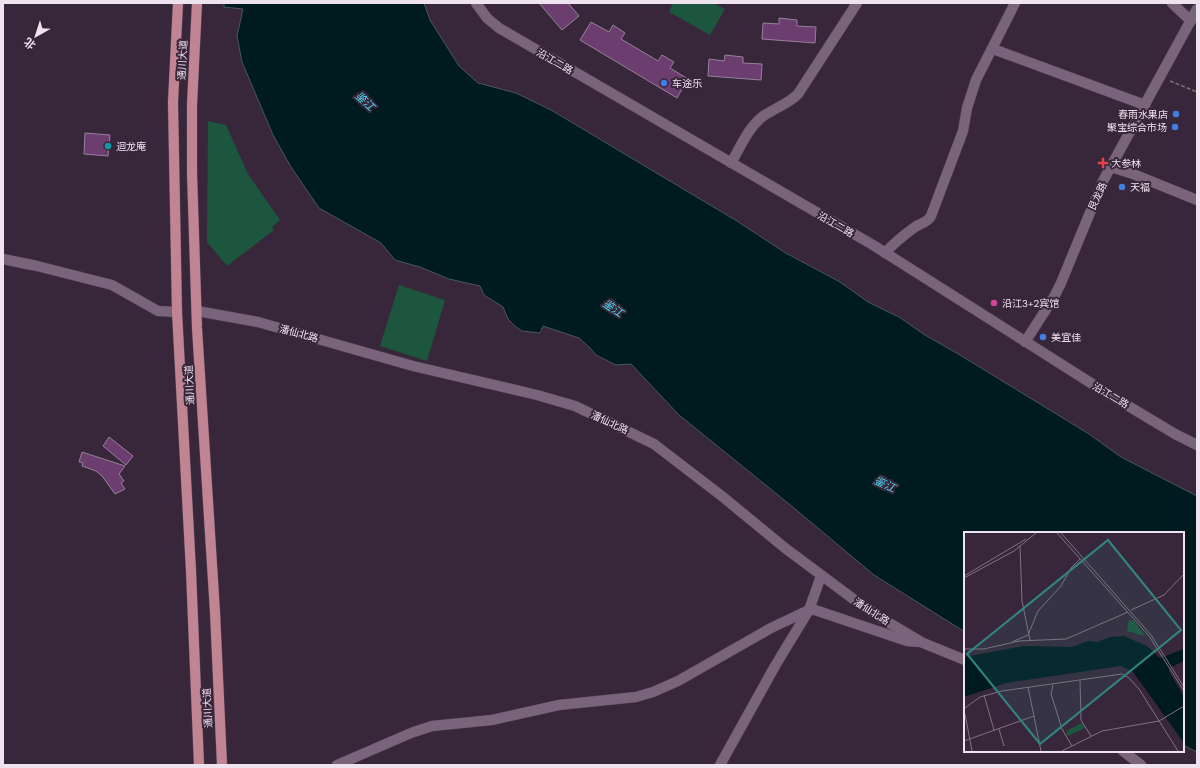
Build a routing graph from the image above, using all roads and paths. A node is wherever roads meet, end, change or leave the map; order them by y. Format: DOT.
graph roads {
  1 [pos="178,3"];
  2 [pos="197,3"];
  3 [pos="476,3"];
  4 [pos="857,3"];
  5 [pos="1015,3"];
  6 [pos="1172,3"];
  7 [pos="1197,9"];
  8 [pos="1191,21"];
  9 [pos="993,49"];
  10 [pos="1160,77"];
  11 [pos="1197,92"];
  12 [pos="1145,106"];
  13 [pos="731,164"];
  14 [pos="1112,167"];
  15 [pos="1197,200"];
  16 [pos="885,253"];
  17 [pos="3,259"];
  18 [pos="197,311"];
  19 [pos="177,312"];
  20 [pos="1025,342"];
  21 [pos="1197,445"];
  22 [pos="821,576"];
  23 [pos="809,610"];
  24 [pos="923,643"];
  25 [pos="964,660"];
  26 [pos="1124,752"];
  27 [pos="199,765"];
  28 [pos="222,765"];
  29 [pos="337,765"];
  30 [pos="720,765"];
  31 [pos="1141,765"];
  1 -- 19 [label="main road, 通川大道"];
  2 -- 18 [label="main road, 通川大道"];
  3 -- 13 [label="street, 沿江二路"];
  4 -- 13 [label="street"];
  5 -- 9 [label="street"];
  6 -- 8 [label="street"];
  7 -- 8 [label="street, 艮龙路"];
  8 -- 10 [label="street, 艮龙路"];
  9 -- 12 [label="street"];
  9 -- 16 [label="street"];
  10 -- 11 [label="path"];
  10 -- 12 [label="street, 艮龙路"];
  12 -- 14 [label="street, 艮龙路"];
  13 -- 16 [label="street, 沿江二路"];
  14 -- 15 [label="street"];
  14 -- 20 [label="street, 艮龙路"];
  16 -- 20 [label="street, 沿江二路"];
  17 -- 19 [label="street"];
  18 -- 22 [label="street, 潘仙北路"];
  18 -- 28 [label="main road, 通川大道"];
  19 -- 27 [label="main road, 通川大道"];
  20 -- 21 [label="street, 沿江二路"];
  22 -- 23 [label="street"];
  22 -- 24 [label="street, 潘仙北路"];
  23 -- 24 [label="street"];
  23 -- 29 [label="street"];
  23 -- 30 [label="street"];
  24 -- 25 [label="street, 潘仙北路"];
  26 -- 31 [label="street"];
}
